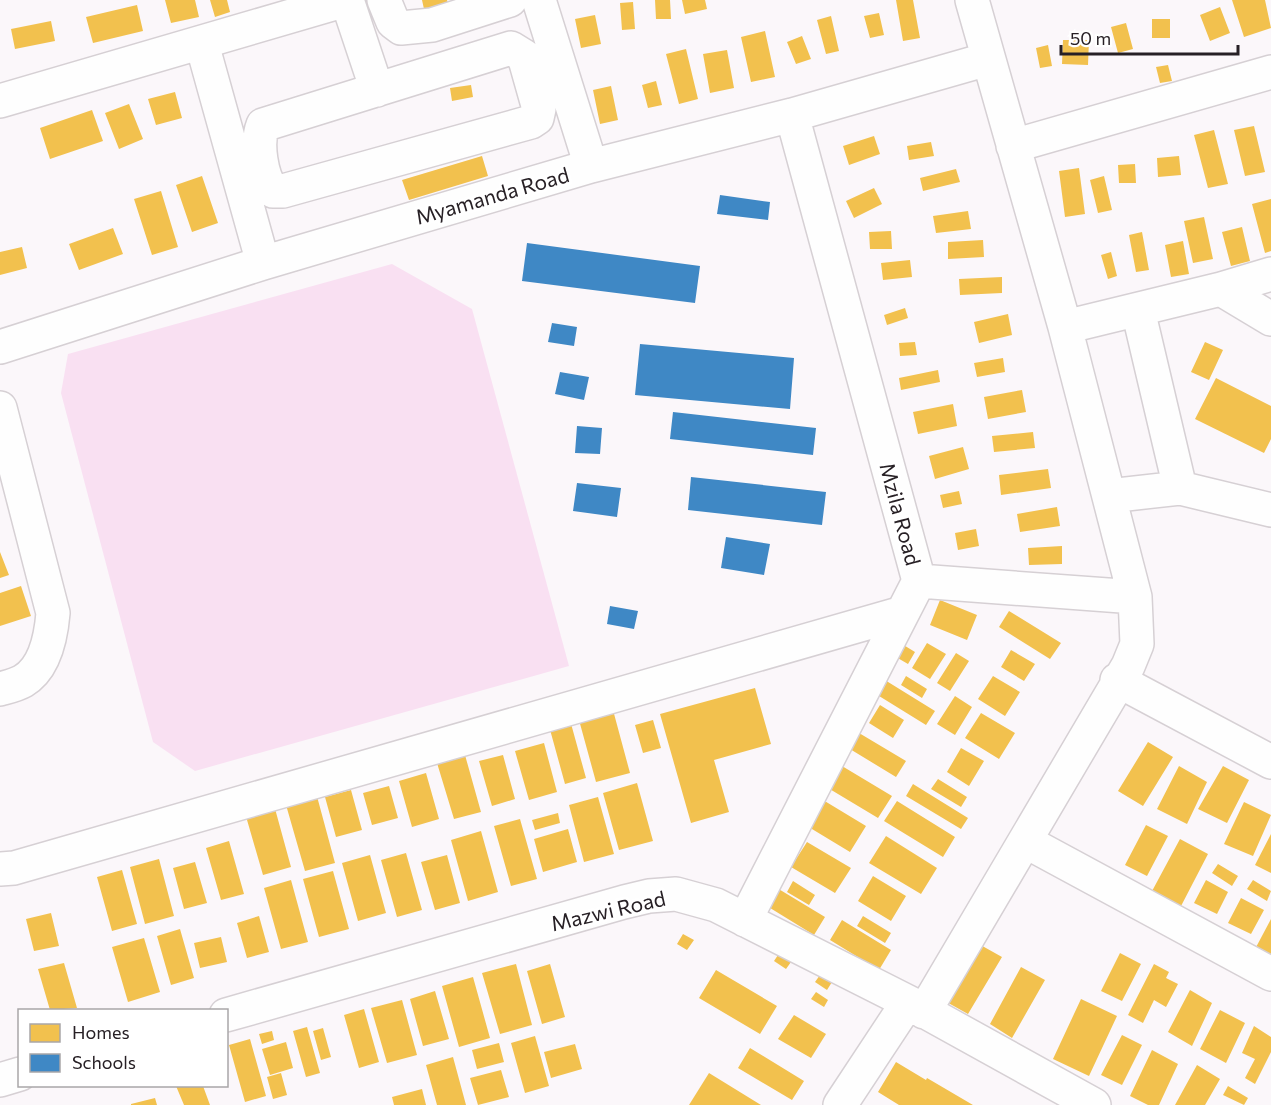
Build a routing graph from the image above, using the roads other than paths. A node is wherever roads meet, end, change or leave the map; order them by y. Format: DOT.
graph roads {
  1 [pos="346,0"];
  2 [pos="384,0"];
  3 [pos="510,0"];
  4 [pos="539,0"];
  5 [pos="972,0"];
  6 [pos="202,44"];
  7 [pos="988,59"];
  8 [pos="1271,72"];
  9 [pos="377,90"];
  10 [pos="0,101"];
  11 [pos="792,115"];
  12 [pos="1013,146"];
  13 [pos="591,166"];
  14 [pos="263,263"];
  15 [pos="1271,274"];
  16 [pos="1221,289"];
  17 [pos="1138,310"];
  18 [pos="1271,319"];
  19 [pos="1065,327"];
  20 [pos="0,347"];
  21 [pos="0,408"];
  22 [pos="1180,488"];
  23 [pos="1109,496"];
  24 [pos="1271,510"];
  25 [pos="919,581"];
  26 [pos="1135,597"];
  27 [pos="902,613"];
  28 [pos="1118,680"];
  29 [pos="0,689"];
  30 [pos="1268,753"];
  31 [pos="1025,841"];
  32 [pos="0,869"];
  33 [pos="745,920"];
  34 [pos="1271,974"];
  35 [pos="916,1007"];
  36 [pos="228,1014"];
  37 [pos="18,1075"];
  38 [pos="0,1080"];
  39 [pos="1073,1100"];
  40 [pos="840,1105"];
  1 -- 6 [label="street"];
  1 -- 9 [label="street"];
  2 -- 3 [label="street"];
  4 -- 13 [label="street"];
  5 -- 7 [label="street"];
  6 -- 10 [label="street"];
  6 -- 14 [label="street"];
  7 -- 11 [label="street, Myamanda Road"];
  7 -- 12 [label="street"];
  8 -- 12 [label="street"];
  9 -- 9 [label="street"];
  11 -- 13 [label="street, Myamanda Road"];
  11 -- 25 [label="street, Mzila Road"];
  12 -- 19 [label="street"];
  13 -- 14 [label="street, Myamanda Road"];
  14 -- 20 [label="street, Myamanda Road"];
  15 -- 16 [label="street"];
  16 -- 17 [label="street"];
  16 -- 18 [label="street"];
  17 -- 19 [label="street"];
  17 -- 22 [label="street"];
  19 -- 23 [label="street"];
  21 -- 29 [label="street"];
  22 -- 23 [label="street"];
  22 -- 24 [label="street"];
  23 -- 26 [label="street"];
  25 -- 26 [label="street"];
  25 -- 27 [label="street, Mzila Road"];
  26 -- 28 [label="street"];
  27 -- 32 [label="street"];
  27 -- 33 [label="street, Mzila Road"];
  28 -- 30 [label="street"];
  28 -- 31 [label="street"];
  31 -- 34 [label="street"];
  31 -- 35 [label="street"];
  33 -- 35 [label="street, Mazwi Road"];
  33 -- 36 [label="street, Mazwi Road"];
  35 -- 39 [label="street, Mazwi Road"];
  35 -- 40 [label="street"];
  37 -- 38 [label="street"];
}
